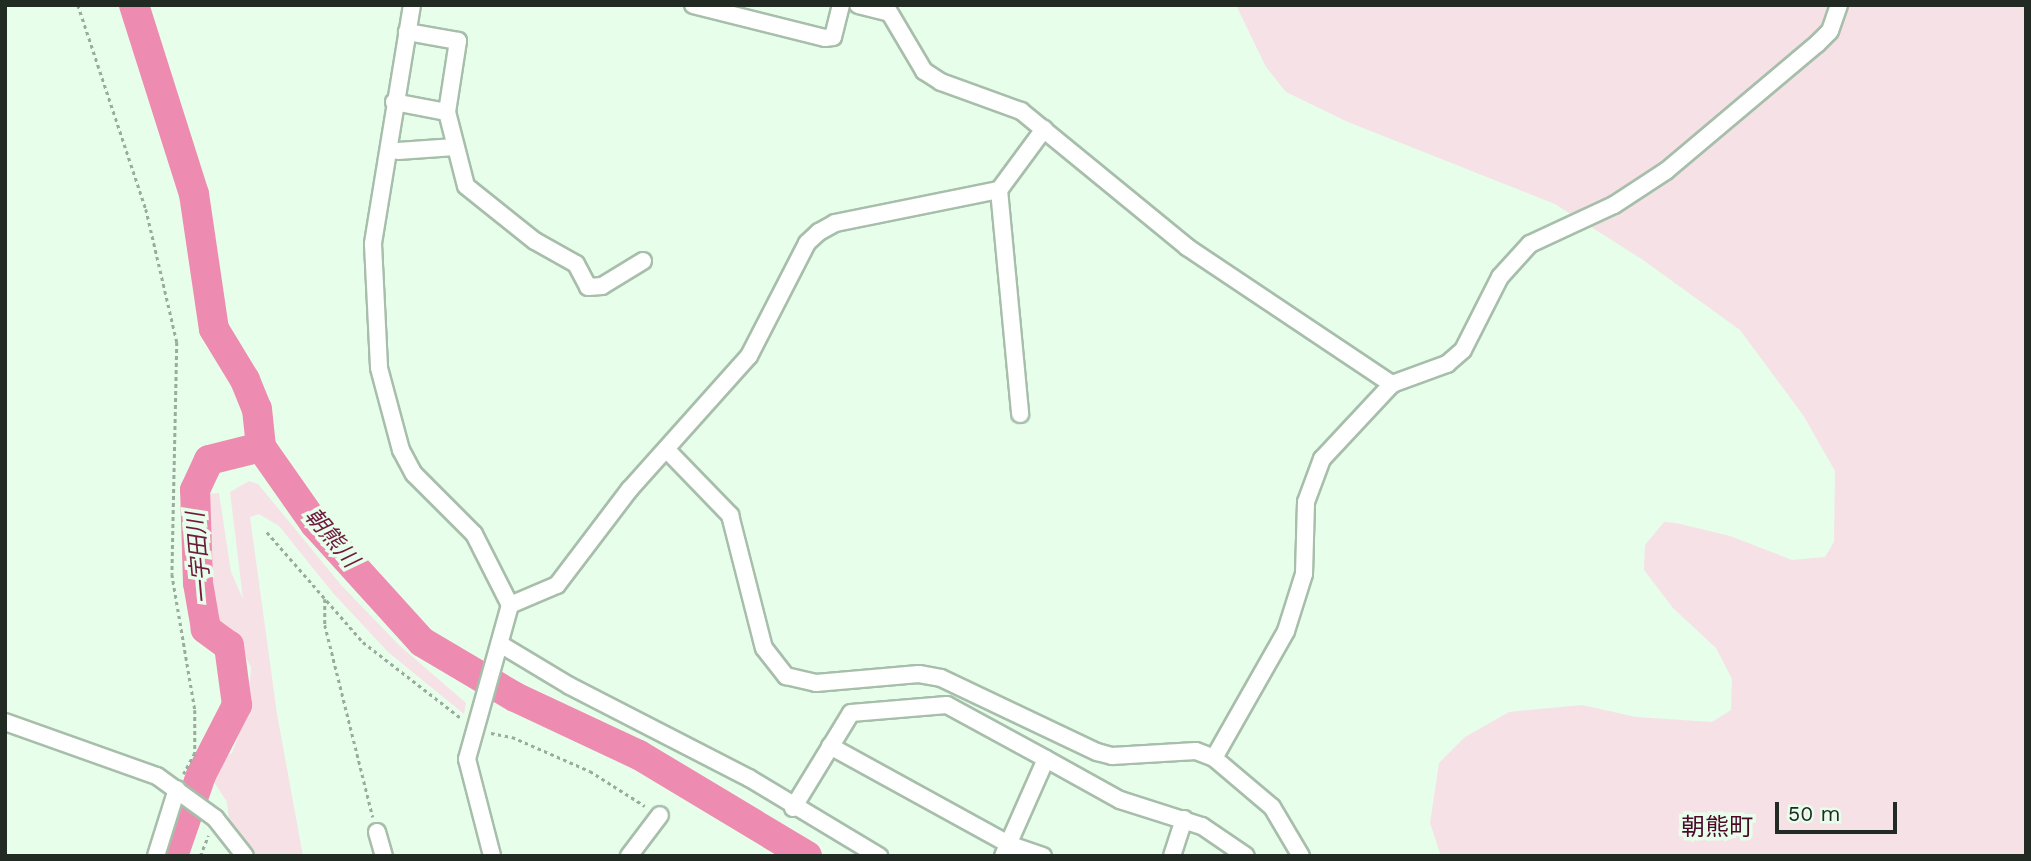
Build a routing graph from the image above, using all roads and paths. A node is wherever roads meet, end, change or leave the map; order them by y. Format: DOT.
graph roads {
  1 [pos="78,5"];
  2 [pos="412,5"];
  3 [pos="693,5"];
  4 [pos="841,5"];
  5 [pos="858,5"];
  6 [pos="1839,5"];
  7 [pos="887,9"];
  8 [pos="407,32"];
  9 [pos="394,102"];
  10 [pos="447,112"];
  11 [pos="1044,129"];
  12 [pos="455,147"];
  13 [pos="398,151"];
  14 [pos="999,190"];
  15 [pos="643,261"];
  16 [pos="1392,384"];
  17 [pos="1020,414"];
  18 [pos="667,450"];
  19 [pos="267,533"];
  20 [pos="325,599"];
  21 [pos="510,605"];
  22 [pos="500,644"];
  23 [pos="5,722"];
  24 [pos="477,723"];
  25 [pos="1049,730"];
  26 [pos="830,746"];
  27 [pos="1042,756"];
  28 [pos="1214,758"];
  29 [pos="179,790"];
  30 [pos="793,808"];
  31 [pos="660,815"];
  32 [pos="1184,819"];
  33 [pos="377,832"];
  34 [pos="1005,850"];
  35 [pos="156,856"];
  36 [pos="245,856"];
  37 [pos="384,856"];
  38 [pos="492,856"];
  39 [pos="629,856"];
  40 [pos="879,856"];
  41 [pos="1043,856"];
  42 [pos="1172,856"];
  43 [pos="1246,856"];
  44 [pos="1301,856"];
  1 -- 29 [label="path"];
  2 -- 8 [label="street"];
  3 -- 4 [label="street"];
  5 -- 7 [label="street"];
  6 -- 16 [label="street"];
  7 -- 11 [label="street"];
  8 -- 9 [label="street"];
  8 -- 10 [label="street"];
  9 -- 10 [label="street"];
  9 -- 21 [label="street"];
  10 -- 12 [label="street"];
  11 -- 14 [label="street"];
  11 -- 16 [label="street"];
  12 -- 13 [label="street"];
  12 -- 15 [label="street"];
  14 -- 17 [label="street"];
  14 -- 18 [label="street"];
  16 -- 28 [label="street"];
  18 -- 21 [label="street"];
  18 -- 25 [label="street"];
  19 -- 20 [label="path"];
  20 -- 24 [label="path"];
  20 -- 33 [label="path"];
  21 -- 22 [label="street"];
  22 -- 24 [label="street"];
  22 -- 30 [label="street"];
  23 -- 29 [label="street"];
  24 -- 31 [label="path"];
  24 -- 38 [label="street"];
  25 -- 27 [label="street"];
  25 -- 28 [label="street"];
  26 -- 27 [label="street"];
  26 -- 30 [label="street"];
  26 -- 34 [label="street"];
  27 -- 32 [label="street"];
  27 -- 34 [label="street"];
  28 -- 44 [label="street"];
  29 -- 35 [label="street"];
  29 -- 36 [label="street"];
  30 -- 40 [label="street"];
  31 -- 39 [label="street"];
  32 -- 42 [label="street"];
  32 -- 43 [label="street"];
  33 -- 37 [label="street"];
  34 -- 41 [label="street"];
}
